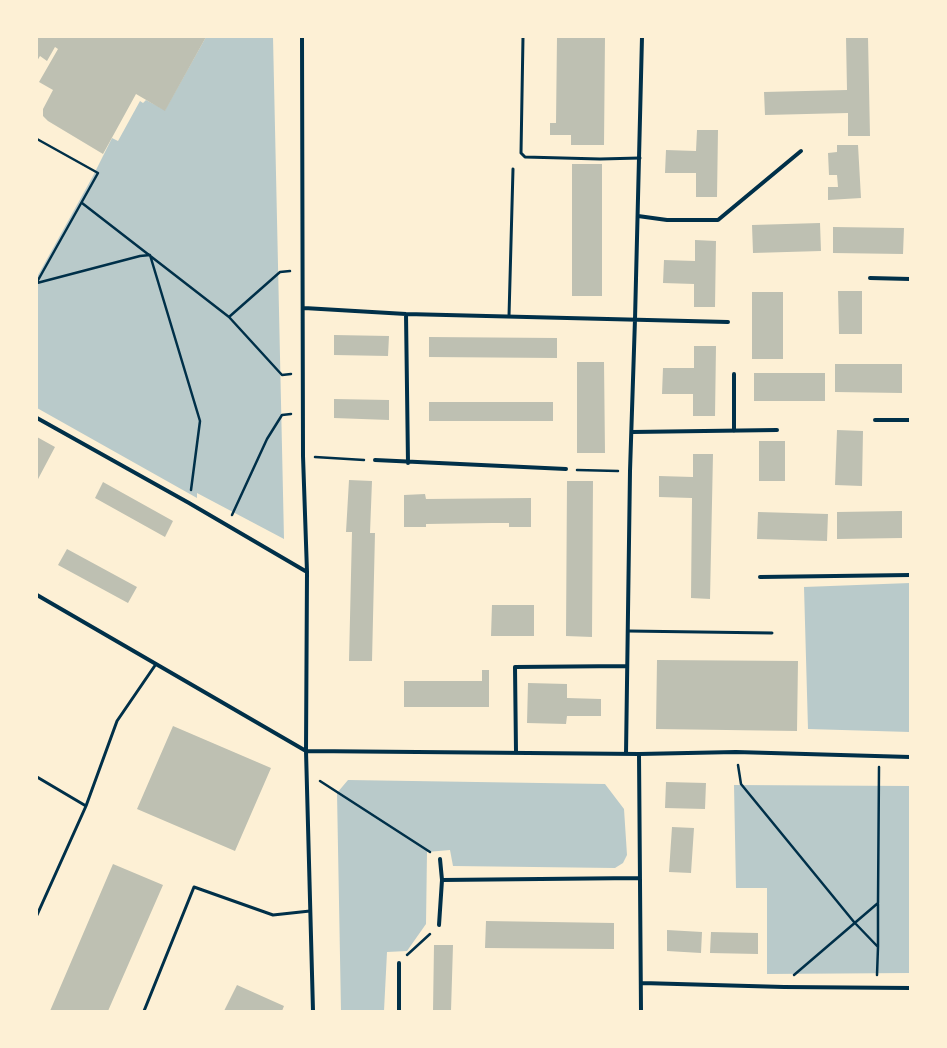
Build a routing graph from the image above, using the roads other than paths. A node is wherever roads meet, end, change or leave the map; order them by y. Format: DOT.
graph roads {
  1 [pos="302,37"];
  2 [pos="523,37"];
  3 [pos="642,37"];
  4 [pos="801,151"];
  5 [pos="640,158"];
  6 [pos="513,168"];
  7 [pos="638,216"];
  8 [pos="870,278"];
  9 [pos="910,279"];
  10 [pos="304,308"];
  11 [pos="406,314"];
  12 [pos="509,316"];
  13 [pos="635,319"];
  14 [pos="728,322"];
  15 [pos="734,374"];
  16 [pos="37,418"];
  17 [pos="875,420"];
  18 [pos="910,420"];
  19 [pos="777,430"];
  20 [pos="734,431"];
  21 [pos="632,432"];
  22 [pos="375,460"];
  23 [pos="408,463"];
  24 [pos="566,469"];
  25 [pos="307,572"];
  26 [pos="910,575"];
  27 [pos="760,577"];
  28 [pos="37,595"];
  29 [pos="628,631"];
  30 [pos="772,633"];
  31 [pos="156,664"];
  32 [pos="627,666"];
  33 [pos="306,751"];
  34 [pos="516,752"];
  35 [pos="626,754"];
  36 [pos="639,754"];
  37 [pos="910,757"];
  38 [pos="37,777"];
  39 [pos="86,806"];
  40 [pos="440,859"];
  41 [pos="639,878"];
  42 [pos="442,880"];
  43 [pos="310,912"];
  44 [pos="37,915"];
  45 [pos="439,925"];
  46 [pos="399,962"];
  47 [pos="642,983"];
  48 [pos="910,988"];
  49 [pos="144,1011"];
  50 [pos="313,1011"];
  51 [pos="399,1011"];
  52 [pos="641,1011"];
  1 -- 10 [label="street"];
  2 -- 5 [label="lane"];
  3 -- 5 [label="street"];
  4 -- 7 [label="street"];
  5 -- 7 [label="street"];
  6 -- 12 [label="lane"];
  7 -- 13 [label="street"];
  8 -- 9 [label="street"];
  10 -- 11 [label="street"];
  10 -- 25 [label="street"];
  11 -- 12 [label="street"];
  11 -- 23 [label="street"];
  12 -- 13 [label="street"];
  13 -- 14 [label="street"];
  13 -- 21 [label="street"];
  15 -- 20 [label="street"];
  16 -- 25 [label="street"];
  17 -- 18 [label="street"];
  19 -- 20 [label="street"];
  20 -- 21 [label="street"];
  21 -- 29 [label="street"];
  22 -- 23 [label="street"];
  23 -- 24 [label="street"];
  25 -- 33 [label="street"];
  26 -- 27 [label="street"];
  28 -- 31 [label="street"];
  29 -- 30 [label="lane"];
  29 -- 32 [label="street"];
  31 -- 33 [label="street"];
  31 -- 39 [label="lane"];
  32 -- 34 [label="street"];
  32 -- 35 [label="street"];
  33 -- 34 [label="street"];
  33 -- 43 [label="street"];
  34 -- 35 [label="street"];
  35 -- 36 [label="street"];
  36 -- 37 [label="street"];
  36 -- 41 [label="street"];
  38 -- 39 [label="lane"];
  39 -- 44 [label="lane"];
  40 -- 42 [label="street"];
  41 -- 42 [label="street"];
  41 -- 47 [label="street"];
  42 -- 45 [label="street"];
  43 -- 49 [label="lane"];
  43 -- 50 [label="street"];
  46 -- 51 [label="street"];
  47 -- 48 [label="street"];
  47 -- 52 [label="street"];
}
